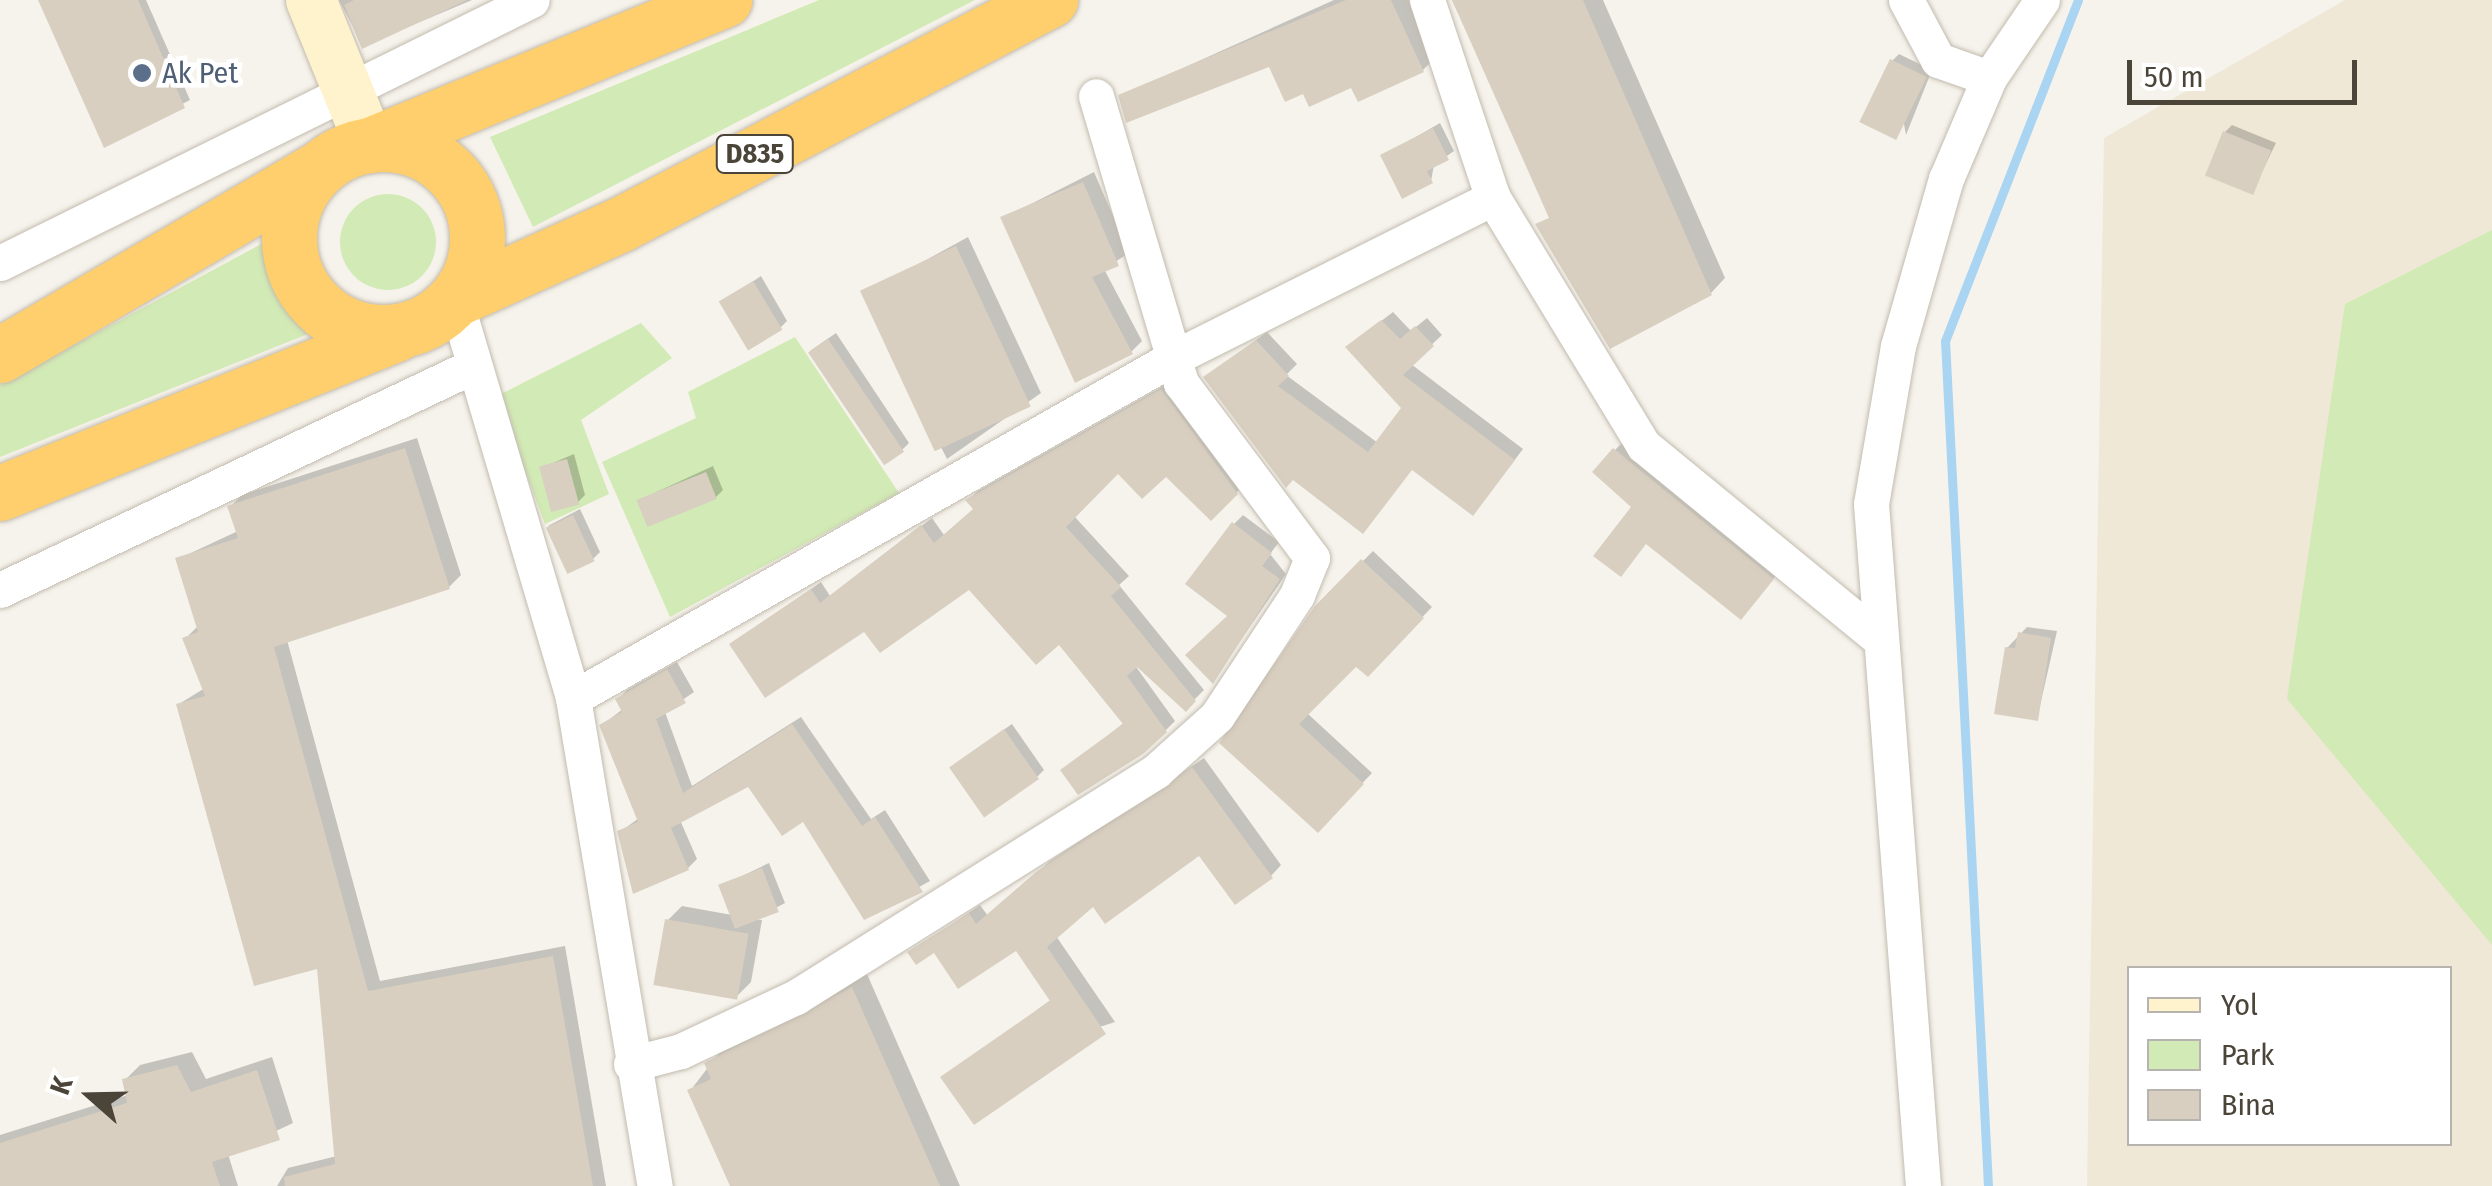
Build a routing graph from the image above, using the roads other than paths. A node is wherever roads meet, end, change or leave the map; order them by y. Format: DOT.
graph roads {
  1 [pos="311,0"];
  2 [pos="532,0"];
  3 [pos="724,0"];
  4 [pos="1050,0"];
  5 [pos="1427,0"];
  6 [pos="1906,0"];
  7 [pos="2042,0"];
  8 [pos="1989,78"];
  9 [pos="348,92"];
  10 [pos="1096,96"];
  11 [pos="370,145"];
  12 [pos="321,168"];
  13 [pos="1493,198"];
  14 [pos="0,262"];
  15 [pos="455,299"];
  16 [pos="403,331"];
  17 [pos="0,355"];
  18 [pos="1173,358"];
  19 [pos="472,367"];
  20 [pos="0,492"];
  21 [pos="0,590"];
  22 [pos="1874,634"];
  23 [pos="573,698"];
  24 [pos="631,1064"];
  25 [pos="655,1186"];
  26 [pos="1923,1186"];
  1 -- 9 [label="street"];
  2 -- 9 [label="street"];
  3 -- 11 [label="highway"];
  4 -- 15 [label="highway, D835"];
  5 -- 13 [label="street"];
  6 -- 8 [label="street"];
  7 -- 8 [label="street"];
  8 -- 22 [label="street"];
  9 -- 11 [label="street"];
  9 -- 14 [label="street"];
  10 -- 18 [label="street"];
  11 -- 12 [label="highway"];
  11 -- 15 [label="highway"];
  12 -- 16 [label="highway"];
  12 -- 17 [label="highway"];
  13 -- 18 [label="street"];
  13 -- 22 [label="street"];
  15 -- 16 [label="highway"];
  15 -- 19 [label="street"];
  16 -- 20 [label="highway"];
  18 -- 23 [label="street"];
  18 -- 24 [label="street"];
  19 -- 21 [label="street"];
  19 -- 23 [label="street"];
  22 -- 26 [label="street"];
  23 -- 24 [label="street"];
  24 -- 25 [label="street"];
}
